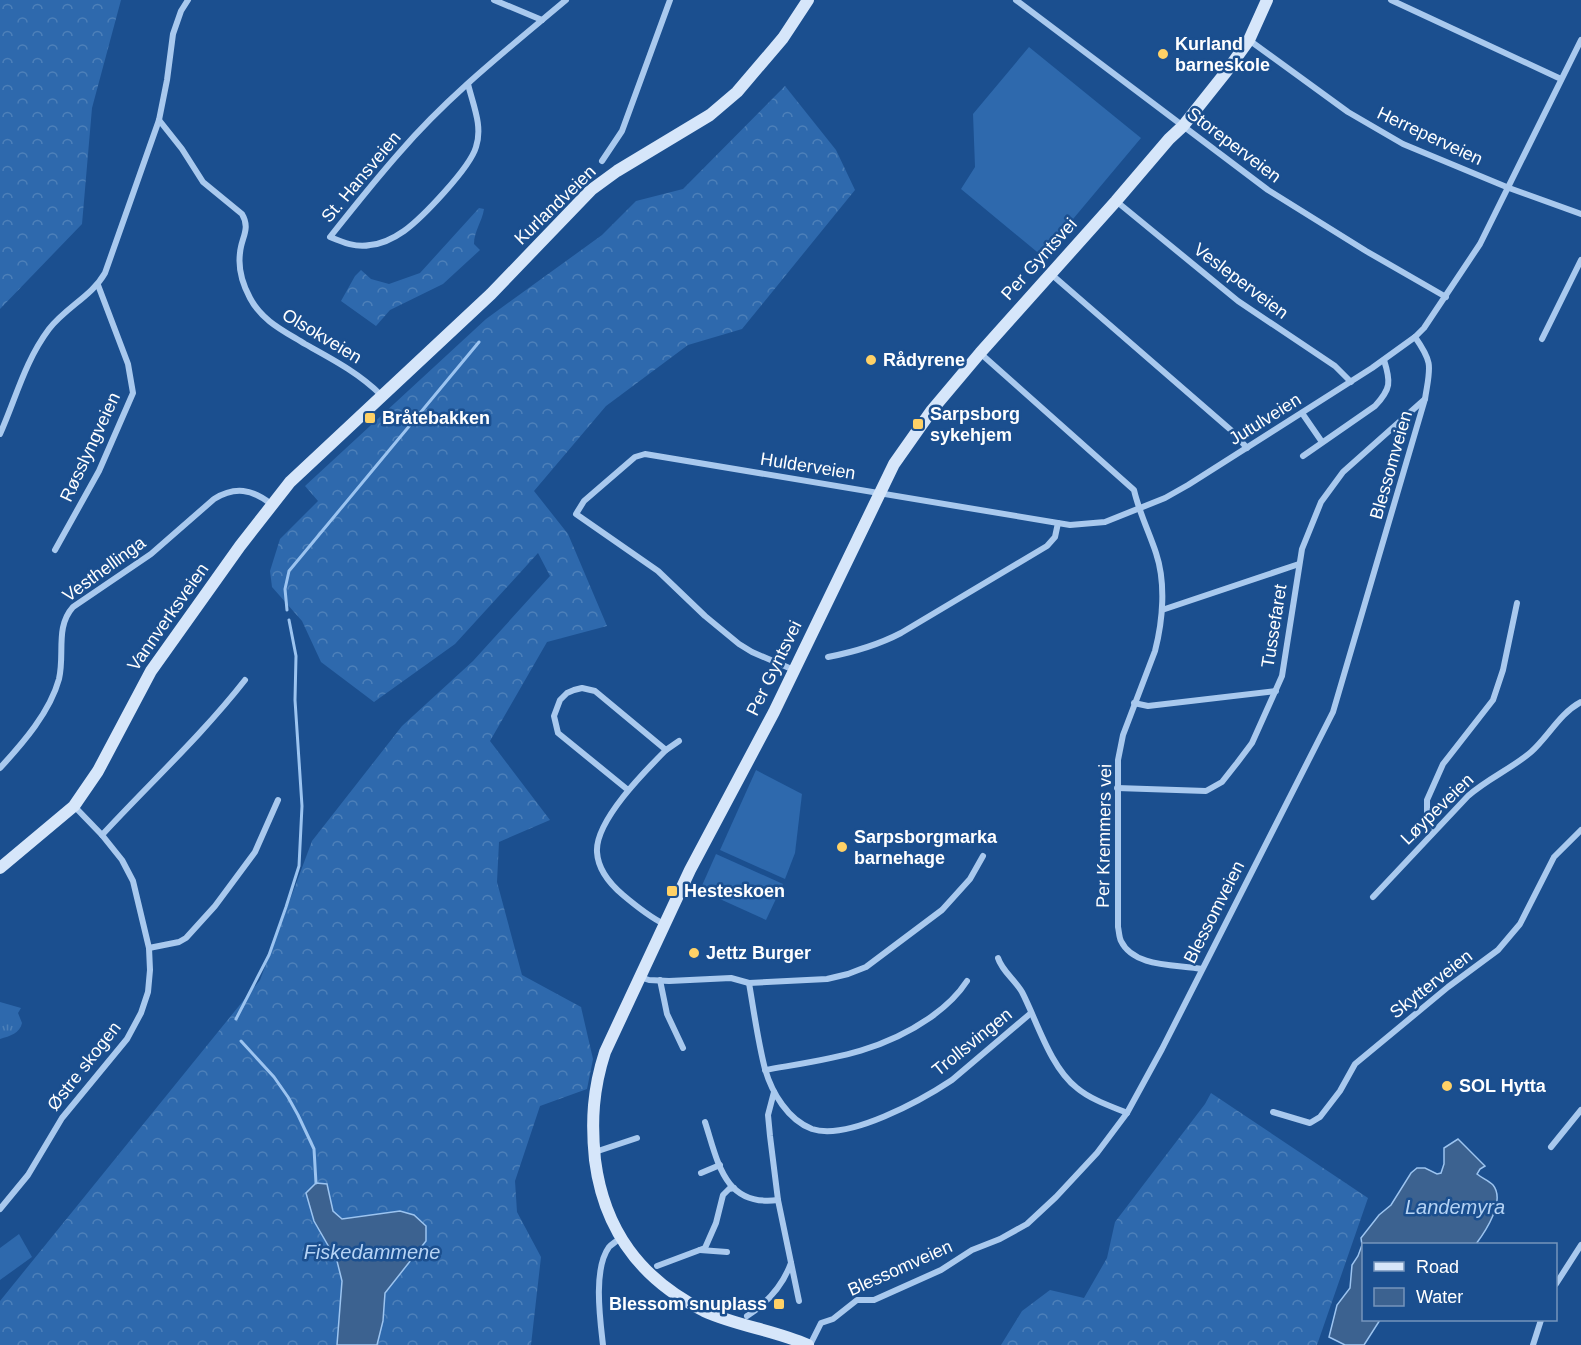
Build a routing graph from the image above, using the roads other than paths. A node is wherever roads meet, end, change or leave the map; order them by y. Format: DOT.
graph roads {
  1 [pos="188,0"];
  2 [pos="494,0"];
  3 [pos="566,0"];
  4 [pos="670,0"];
  5 [pos="808,0"];
  6 [pos="1016,0"];
  7 [pos="1267,0"];
  8 [pos="1391,0"];
  9 [pos="507,2"];
  10 [pos="542,20"];
  11 [pos="1581,39"];
  12 [pos="1249,40"];
  13 [pos="1561,79"];
  14 [pos="468,84"];
  15 [pos="159,120"];
  16 [pos="1183,126"];
  17 [pos="602,161"];
  18 [pos="1509,188"];
  19 [pos="1116,201"];
  20 [pos="1581,214"];
  21 [pos="1581,260"];
  22 [pos="1050,273"];
  23 [pos="98,285"];
  24 [pos="1446,297"];
  25 [pos="1415,337"];
  26 [pos="1542,339"];
  27 [pos="980,353"];
  28 [pos="1384,360"];
  29 [pos="1351,382"];
  30 [pos="381,395"];
  31 [pos="1425,399"];
  32 [pos="1302,413"];
  33 [pos="0,434"];
  34 [pos="1322,442"];
  35 [pos="1247,448"];
  36 [pos="1303,456"];
  37 [pos="879,492"];
  38 [pos="271,504"];
  39 [pos="1138,508"];
  40 [pos="1058,524"];
  41 [pos="55,550"];
  42 [pos="1299,564"];
  43 [pos="1516,603"];
  44 [pos="1162,610"];
  45 [pos="828,657"];
  46 [pos="794,670"];
  47 [pos="245,680"];
  48 [pos="1276,691"];
  49 [pos="1581,702"];
  50 [pos="1134,703"];
  51 [pos="680,741"];
  52 [pos="666,750"];
  53 [pos="0,768"];
  54 [pos="1117,788"];
  55 [pos="628,790"];
  56 [pos="278,800"];
  57 [pos="74,806"];
  58 [pos="1435,829"];
  59 [pos="1581,830"];
  60 [pos="102,835"];
  61 [pos="983,856"];
  62 [pos="0,868"];
  63 [pos="1373,897"];
  64 [pos="664,924"];
  65 [pos="149,948"];
  66 [pos="999,957"];
  67 [pos="1202,969"];
  68 [pos="640,977"];
  69 [pos="660,981"];
  70 [pos="967,981"];
  71 [pos="749,984"];
  72 [pos="1031,1013"];
  73 [pos="683,1048"];
  74 [pos="765,1070"];
  75 [pos="774,1092"];
  76 [pos="1581,1110"];
  77 [pos="1274,1112"];
  78 [pos="1127,1113"];
  79 [pos="705,1122"];
  80 [pos="637,1137"];
  81 [pos="1551,1147"];
  82 [pos="594,1152"];
  83 [pos="720,1166"];
  84 [pos="700,1173"];
  85 [pos="734,1188"];
  86 [pos="778,1200"];
  87 [pos="0,1209"];
  88 [pos="620,1238"];
  89 [pos="1581,1245"];
  90 [pos="700,1250"];
  91 [pos="727,1252"];
  92 [pos="791,1263"];
  93 [pos="657,1266"];
  94 [pos="1557,1282"];
  95 [pos="799,1301"];
  96 [pos="747,1316"];
  97 [pos="1540,1321"];
  98 [pos="603,1345"];
  99 [pos="809,1345"];
  100 [pos="1533,1345"];
  1 -- 15 [label="street"];
  2 -- 9 [label="street"];
  3 -- 10 [label="street, St. Hansveien"];
  4 -- 17 [label="street"];
  5 -- 30 [label="street, Kurlandveien"];
  6 -- 16 [label="street, Storeperveien"];
  7 -- 12 [label="street, Per Gyntsvei"];
  8 -- 13 [label="street"];
  9 -- 10 [label="street"];
  10 -- 14 [label="street, St. Hansveien"];
  11 -- 13 [label="street, Jutulveien"];
  12 -- 16 [label="street, Per Gyntsvei"];
  12 -- 18 [label="street, Herreperveien"];
  13 -- 18 [label="street, Jutulveien"];
  14 -- 14 [label="street, St. Hansveien"];
  15 -- 23 [label="street"];
  15 -- 30 [label="street, Olsokveien"];
  16 -- 19 [label="street, Per Gyntsvei"];
  16 -- 24 [label="street, Storeperveien"];
  18 -- 20 [label="street, Herreperveien"];
  18 -- 24 [label="street, Jutulveien"];
  19 -- 22 [label="street, Per Gyntsvei"];
  19 -- 29 [label="street, Vesleperveien"];
  21 -- 26 [label="street"];
  22 -- 27 [label="street, Per Gyntsvei"];
  22 -- 35 [label="street"];
  23 -- 33 [label="street"];
  23 -- 41 [label="street, Røsslyngveien"];
  24 -- 25 [label="street, Jutulveien"];
  25 -- 28 [label="street, Jutulveien"];
  25 -- 31 [label="street, Blessomveien"];
  27 -- 37 [label="street, Per Gyntsvei"];
  27 -- 39 [label="street, Per Kremmers vei"];
  28 -- 29 [label="street, Jutulveien"];
  28 -- 34 [label="street"];
  29 -- 32 [label="street, Jutulveien"];
  30 -- 38 [label="street, Vannverksveien"];
  31 -- 42 [label="street, Tussefaret"];
  31 -- 67 [label="street, Blessomveien"];
  32 -- 34 [label="street"];
  32 -- 35 [label="street, Jutulveien"];
  34 -- 36 [label="street"];
  35 -- 39 [label="street, Jutulveien"];
  37 -- 40 [label="street, Hulderveien"];
  37 -- 46 [label="street, Per Gyntsvei"];
  37 -- 46 [label="street, Hulderveien"];
  38 -- 53 [label="street, Vesthellinga"];
  38 -- 57 [label="street, Vannverksveien"];
  39 -- 40 [label="street, Jutulveien"];
  39 -- 44 [label="street, Per Kremmers vei"];
  40 -- 45 [label="street"];
  42 -- 44 [label="street"];
  42 -- 48 [label="street, Tussefaret"];
  43 -- 58 [label="street"];
  44 -- 50 [label="street, Per Kremmers vei"];
  46 -- 64 [label="street, Per Gyntsvei"];
  47 -- 60 [label="street"];
  48 -- 50 [label="street"];
  48 -- 54 [label="street, Tussefaret"];
  49 -- 58 [label="street, Løypeveien"];
  50 -- 54 [label="street, Per Kremmers vei"];
  51 -- 52 [label="street"];
  52 -- 55 [label="street"];
  52 -- 55 [label="street"];
  54 -- 67 [label="street, Per Kremmers vei"];
  55 -- 64 [label="street"];
  56 -- 65 [label="street"];
  57 -- 60 [label="street, Østre skogen"];
  57 -- 62 [label="street, Vannverksveien"];
  58 -- 63 [label="street, Løypeveien"];
  59 -- 77 [label="street, Skytterveien"];
  60 -- 65 [label="street, Østre skogen"];
  61 -- 71 [label="street"];
  64 -- 68 [label="street, Per Gyntsvei"];
  65 -- 87 [label="street, Østre skogen"];
  66 -- 72 [label="street, Trollsvingen"];
  67 -- 78 [label="street, Blessomveien"];
  68 -- 69 [label="street"];
  68 -- 82 [label="street, Per Gyntsvei"];
  69 -- 71 [label="street"];
  69 -- 73 [label="street"];
  70 -- 74 [label="street"];
  71 -- 74 [label="street"];
  72 -- 75 [label="street, Trollsvingen"];
  72 -- 78 [label="street, Trollsvingen"];
  74 -- 75 [label="street"];
  75 -- 86 [label="street"];
  76 -- 81 [label="street"];
  78 -- 99 [label="street, Blessomveien"];
  79 -- 83 [label="street"];
  80 -- 82 [label="street"];
  82 -- 88 [label="street, Per Gyntsvei"];
  83 -- 84 [label="street"];
  83 -- 85 [label="street"];
  85 -- 86 [label="street"];
  85 -- 90 [label="street"];
  86 -- 92 [label="street"];
  88 -- 98 [label="street"];
  88 -- 99 [label="street, Per Gyntsvei"];
  89 -- 94 [label="street"];
  90 -- 91 [label="street"];
  90 -- 93 [label="street"];
  92 -- 95 [label="street"];
  92 -- 96 [label="street"];
  97 -- 100 [label="street"];
}
